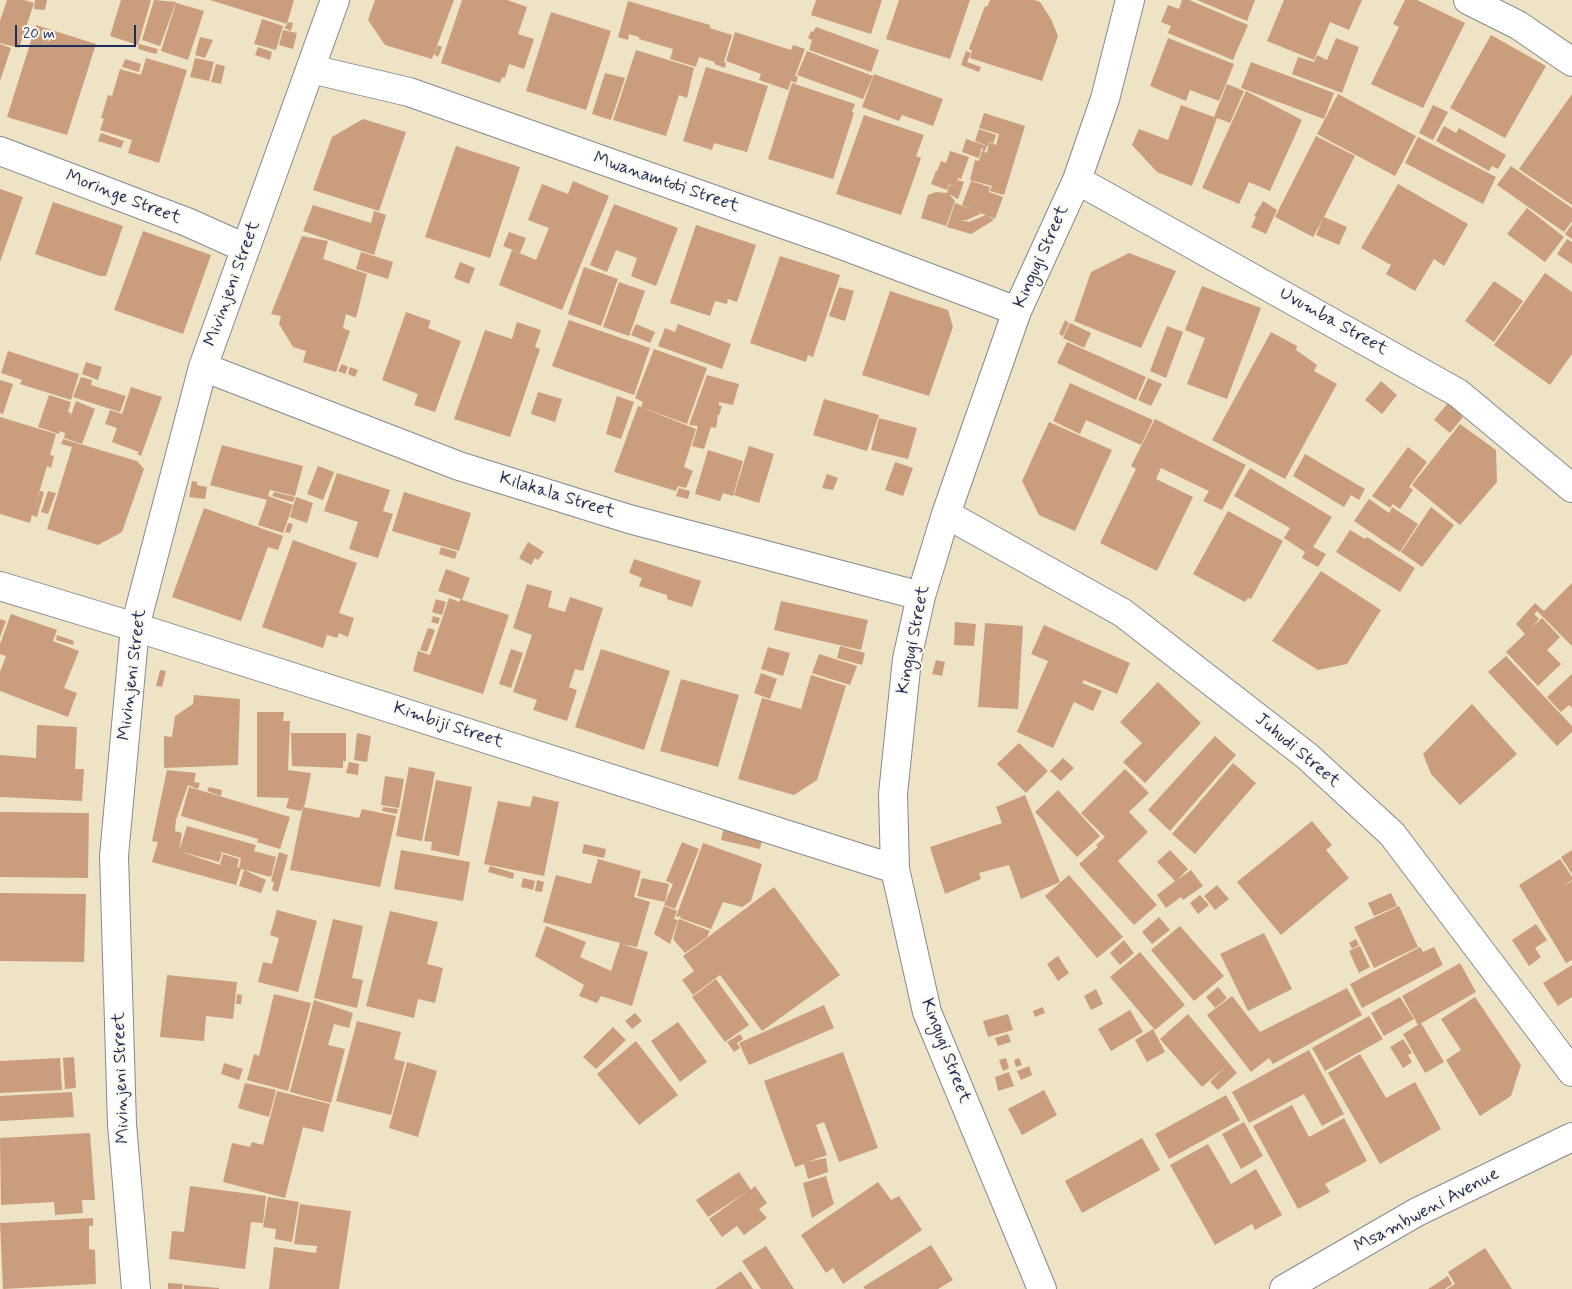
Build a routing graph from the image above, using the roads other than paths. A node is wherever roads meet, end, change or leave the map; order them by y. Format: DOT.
graph roads {
  1 [pos="335,0"];
  2 [pos="1130,0"];
  3 [pos="1468,0"];
  4 [pos="1572,62"];
  5 [pos="311,69"];
  6 [pos="0,151"];
  7 [pos="1077,180"];
  8 [pos="245,248"];
  9 [pos="1017,311"];
  10 [pos="203,368"];
  11 [pos="1572,488"];
  12 [pos="946,514"];
  13 [pos="0,586"];
  14 [pos="921,596"];
  15 [pos="135,627"];
  16 [pos="895,869"];
  17 [pos="1572,1072"];
  18 [pos="1572,1137"];
  19 [pos="136,1289"];
  20 [pos="1042,1289"];
  21 [pos="1284,1289"];
  1 -- 5 [label="street, Mivinjeni Street"];
  2 -- 7 [label="street, Kingugi Street"];
  3 -- 4 [label="street"];
  5 -- 8 [label="street, Mivinjeni Street"];
  5 -- 9 [label="street, Mwanamtoti Street"];
  6 -- 8 [label="street, Moringe Street"];
  7 -- 9 [label="street, Kingugi Street"];
  7 -- 11 [label="street, Uvumba Street"];
  8 -- 10 [label="street, Mivinjeni Street"];
  9 -- 12 [label="street, Kingugi Street"];
  10 -- 14 [label="street, Kilakala Street"];
  10 -- 15 [label="street, Mivinjeni Street"];
  12 -- 14 [label="street, Kingugi Street"];
  12 -- 17 [label="street, Juhudi Street"];
  13 -- 15 [label="street, Kimbiji Street"];
  14 -- 16 [label="street, Kingugi Street"];
  15 -- 16 [label="street, Kimbiji Street"];
  15 -- 19 [label="street, Mivinjeni Street"];
  16 -- 20 [label="street, Kingugi Street"];
  18 -- 21 [label="street, Msambweni Avenue"];
}
